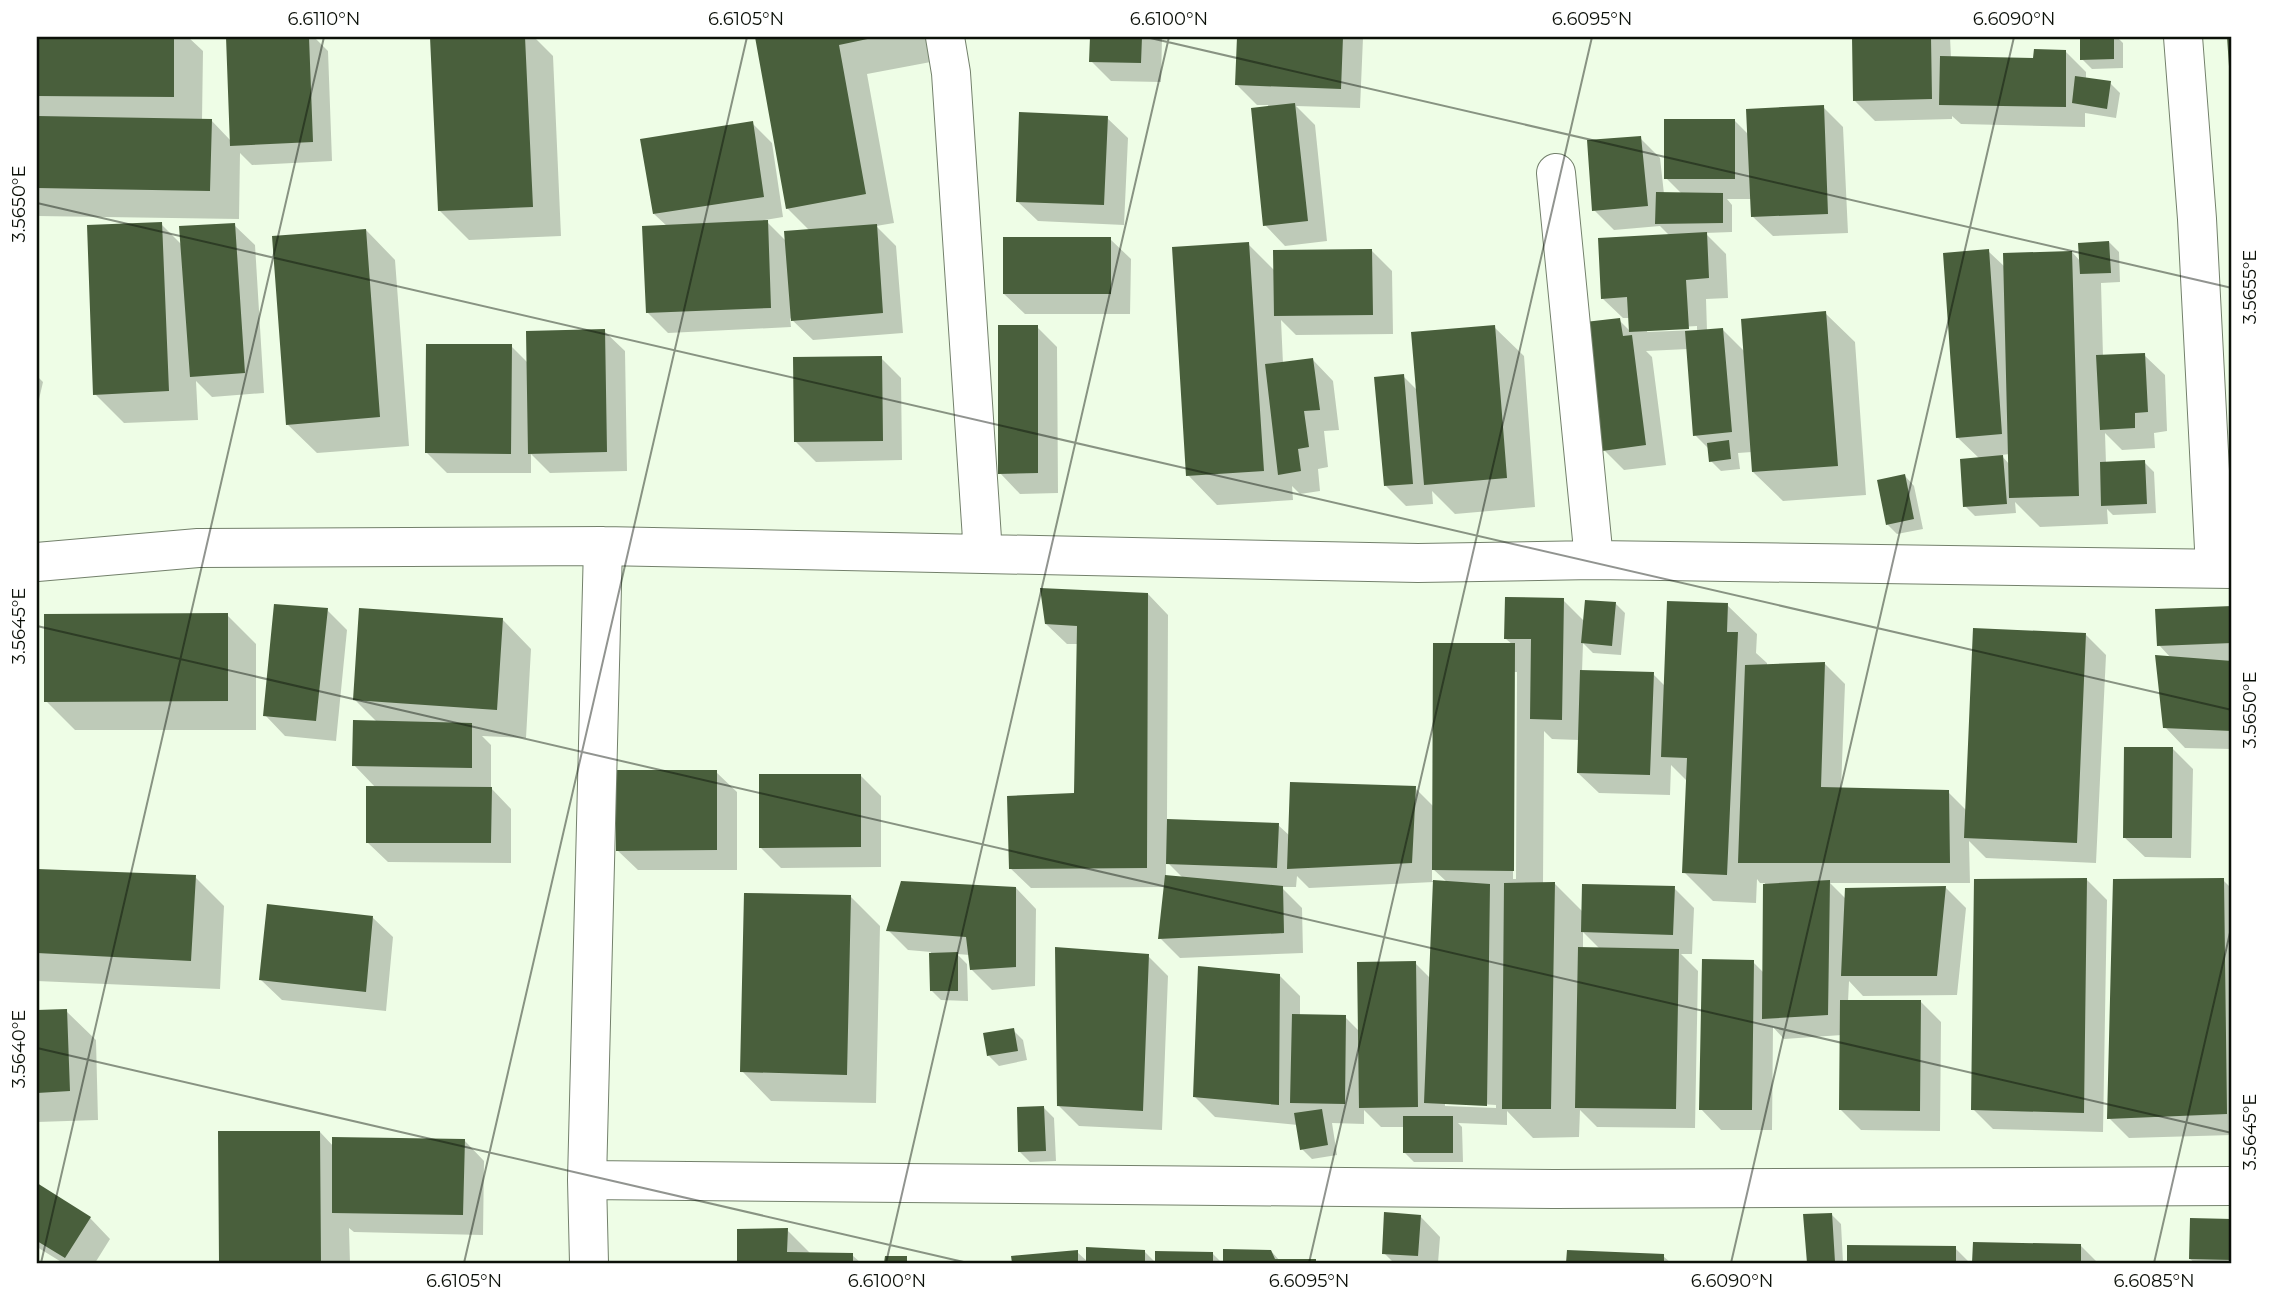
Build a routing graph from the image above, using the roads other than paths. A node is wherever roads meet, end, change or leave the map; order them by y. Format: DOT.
graph roads {
  1 [pos="945,37"];
  2 [pos="2183,37"];
  3 [pos="1556,173"];
  4 [pos="603,546"];
  5 [pos="983,554"];
  6 [pos="1594,560"];
  7 [pos="37,562"];
  8 [pos="2224,569"];
  9 [pos="587,1180"];
  10 [pos="2232,1186"];
  11 [pos="589,1263"];
  1 -- 5 [label="street"];
  2 -- 8 [label="street"];
  3 -- 6 [label="street"];
  4 -- 5 [label="street"];
  4 -- 7 [label="street"];
  4 -- 9 [label="street"];
  5 -- 6 [label="street"];
  6 -- 8 [label="street"];
  9 -- 10 [label="street"];
  9 -- 11 [label="street"];
}
